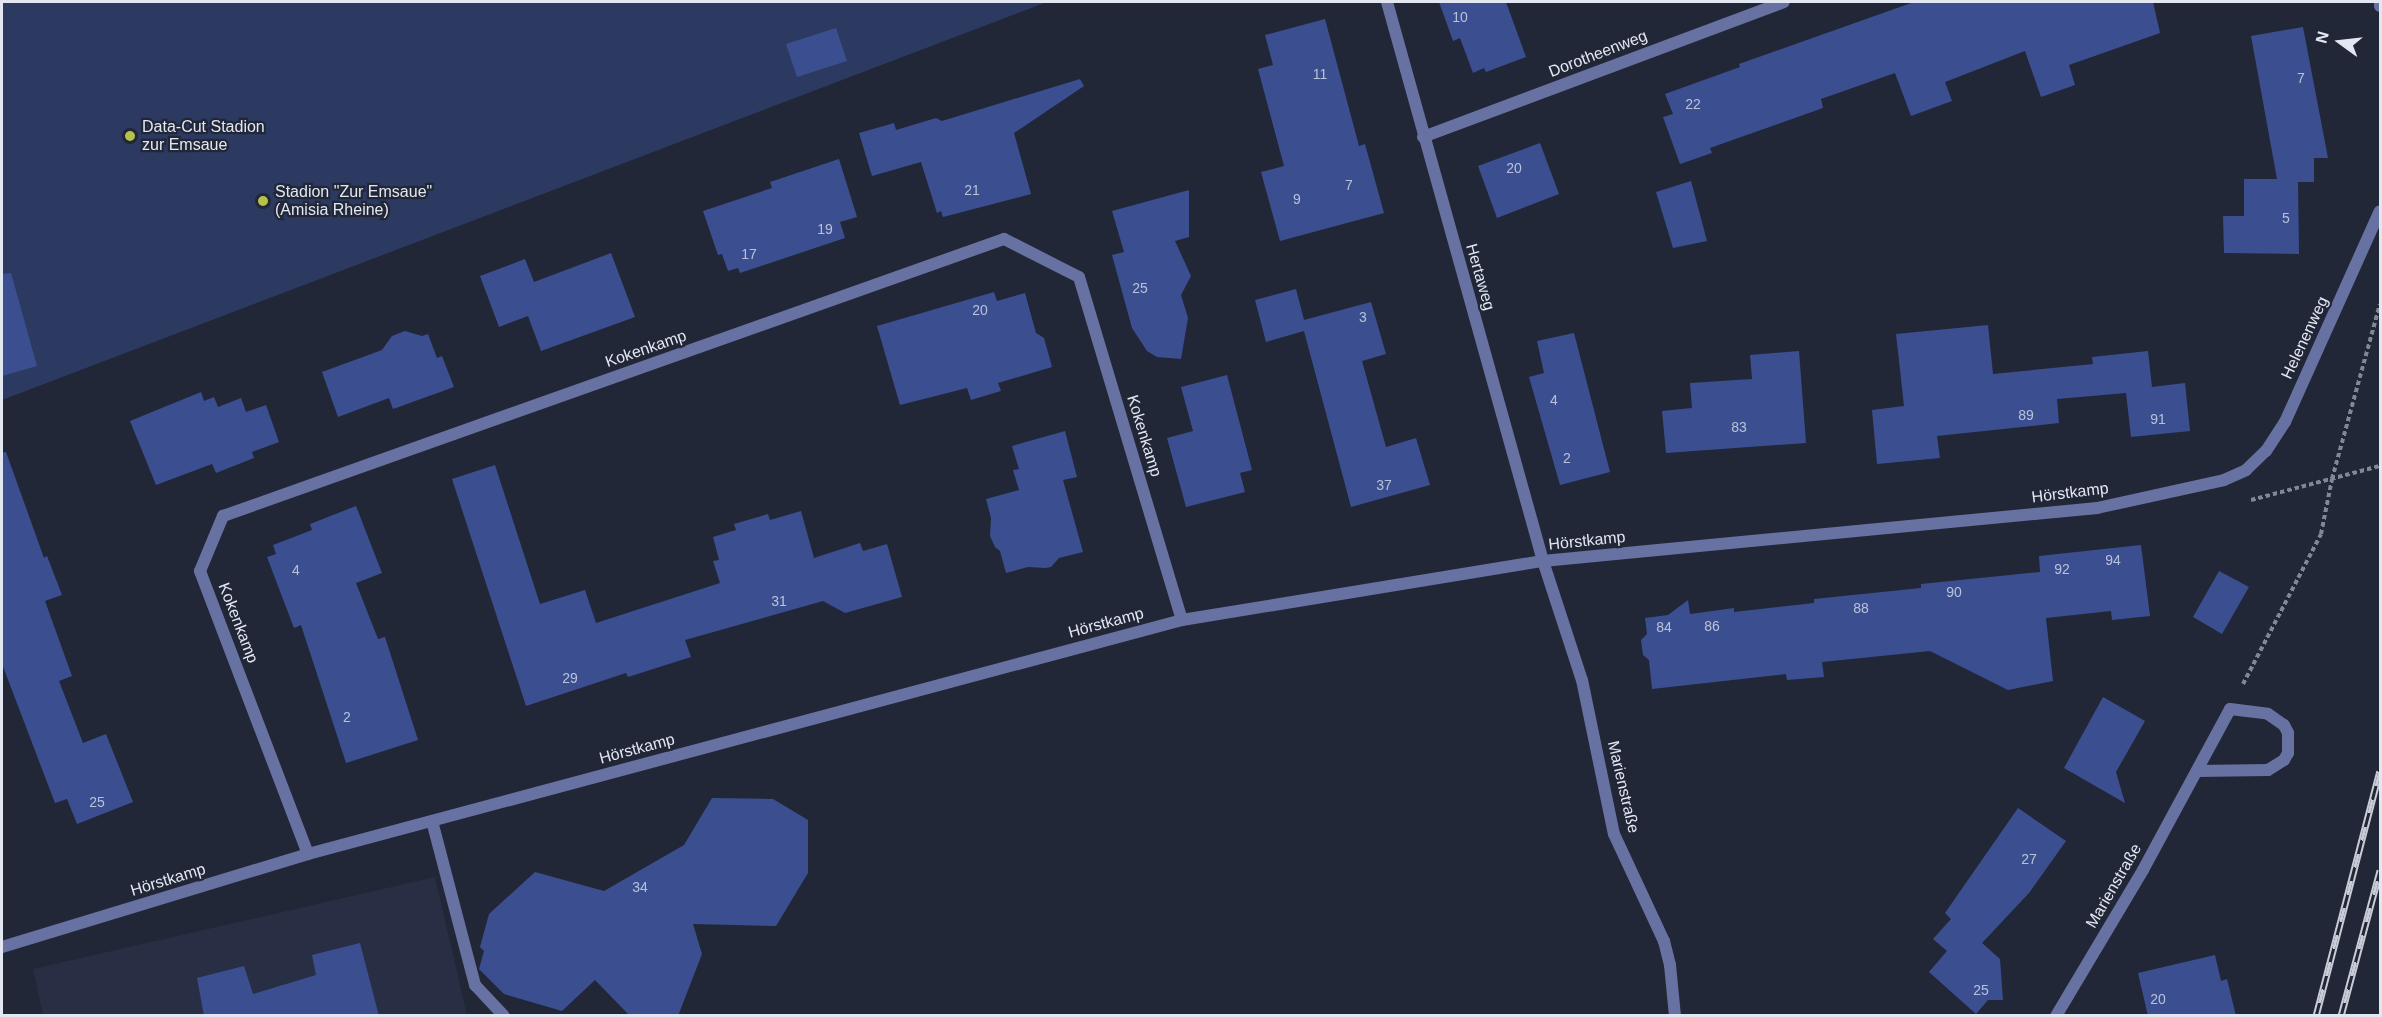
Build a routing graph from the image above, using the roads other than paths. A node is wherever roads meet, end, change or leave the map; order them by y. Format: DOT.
graph roads {
  1 [pos="1388,2"];
  2 [pos="1784,2"];
  3 [pos="1423,137"];
  4 [pos="2380,211"];
  5 [pos="2246,470"];
  6 [pos="1543,561"];
  7 [pos="1182,620"];
  8 [pos="2197,771"];
  9 [pos="432,821"];
  10 [pos="308,854"];
  11 [pos="2,947"];
  12 [pos="504,1016"];
  13 [pos="1675,1016"];
  14 [pos="2056,1016"];
  1 -- 3 [label="street, Hertaweg"];
  2 -- 3 [label="street, Dorotheenweg"];
  3 -- 6 [label="street, Hertaweg"];
  4 -- 5 [label="street, Helenenweg"];
  5 -- 6 [label="street, Hörstkamp"];
  6 -- 7 [label="street, Hörstkamp"];
  6 -- 13 [label="street, Marienstraße"];
  7 -- 9 [label="street, Hörstkamp"];
  7 -- 10 [label="street, Kokenkamp"];
  8 -- 8 [label="street, Marienstraße"];
  8 -- 14 [label="street, Marienstraße"];
  9 -- 10 [label="street, Hörstkamp"];
  9 -- 12 [label="street"];
  10 -- 11 [label="street, Hörstkamp"];
}
